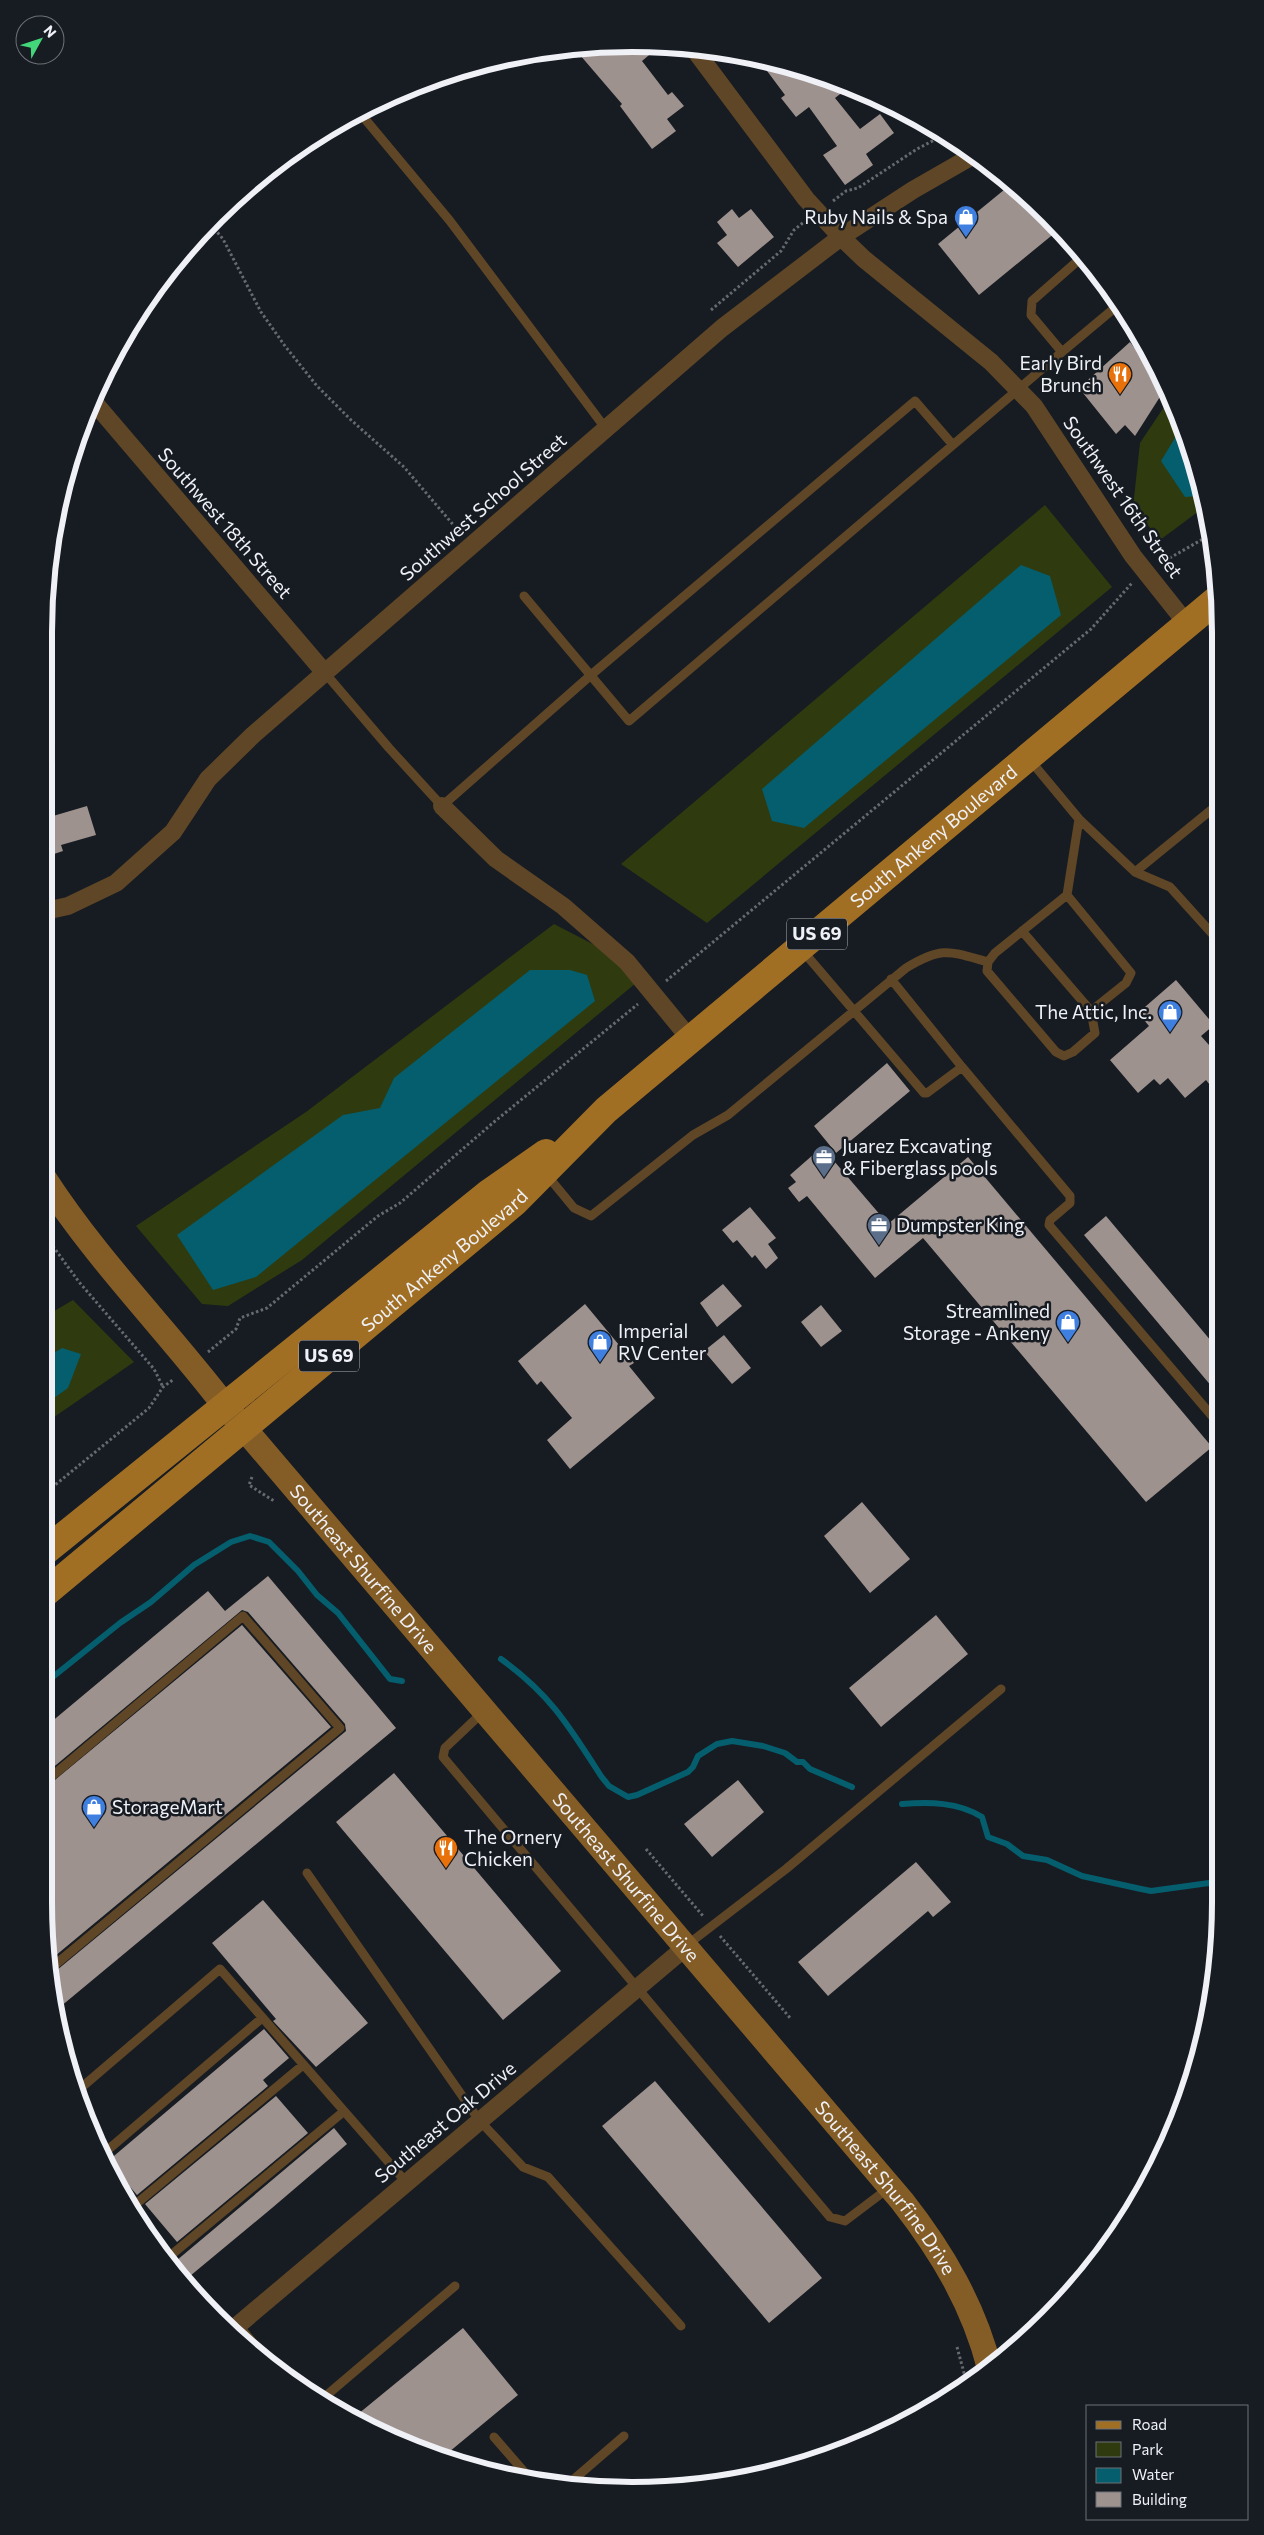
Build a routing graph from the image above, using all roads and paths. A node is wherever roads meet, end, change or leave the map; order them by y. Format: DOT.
graph roads {
  1 [pos="699,56"];
  2 [pos="364,118"];
  3 [pos="967,159"];
  4 [pos="215,230"];
  5 [pos="841,237"];
  6 [pos="1077,261"];
  7 [pos="1113,309"];
  8 [pos="1062,352"];
  9 [pos="1018,390"];
  10 [pos="98,407"];
  11 [pos="606,429"];
  12 [pos="953,445"];
  13 [pos="456,528"];
  14 [pos="1204,539"];
  15 [pos="1144,570"];
  16 [pos="524,596"];
  17 [pos="1211,605"];
  18 [pos="1187,624"];
  19 [pos="325,673"];
  20 [pos="591,675"];
  21 [pos="1028,758"];
  22 [pos="442,806"];
  23 [pos="1212,809"];
  24 [pos="1079,819"];
  25 [pos="1135,872"];
  26 [pos="1067,895"];
  27 [pos="52,909"];
  28 [pos="1022,931"];
  29 [pos="1212,934"];
  30 [pos="800,948"];
  31 [pos="988,962"];
  32 [pos="891,979"];
  33 [pos="654,992"];
  34 [pos="853,1010"];
  35 [pos="1092,1011"];
  36 [pos="691,1040"];
  37 [pos="962,1067"];
  38 [pos="606,1110"];
  39 [pos="545,1172"];
  40 [pos="52,1190"];
  41 [pos="52,1245"];
  42 [pos="193,1364"];
  43 [pos="163,1387"];
  44 [pos="225,1406"];
  45 [pos="1212,1416"];
  46 [pos="243,1427"];
  47 [pos="52,1487"];
  48 [pos="52,1546"];
  49 [pos="52,1587"];
  50 [pos="1001,1689"];
  51 [pos="485,1710"];
  52 [pos="52,1776"];
  53 [pos="307,1873"];
  54 [pos="687,1946"];
  55 [pos="56,1964"];
  56 [pos="638,1987"];
  57 [pos="262,2018"];
  58 [pos="303,2065"];
  59 [pos="82,2087"];
  60 [pos="343,2112"];
  61 [pos="479,2120"];
  62 [pos="108,2150"];
  63 [pos="406,2182"];
  64 [pos="891,2187"];
  65 [pos="137,2204"];
  66 [pos="171,2255"];
  67 [pos="455,2286"];
  68 [pos="236,2326"];
  69 [pos="680,2326"];
  70 [pos="956,2344"];
  71 [pos="987,2361"];
  72 [pos="965,2377"];
  73 [pos="327,2395"];
  74 [pos="624,2436"];
  75 [pos="494,2437"];
  76 [pos="524,2472"];
  77 [pos="574,2479"];
  1 -- 5 [label="street, Southwest 16th Street"];
  2 -- 11 [label="lane"];
  3 -- 5 [label="street, Southwest School Street"];
  4 -- 13 [label="path"];
  5 -- 9 [label="street, Southwest 16th Street"];
  5 -- 11 [label="street, Southwest School Street"];
  6 -- 8 [label="lane"];
  7 -- 8 [label="lane"];
  8 -- 9 [label="lane"];
  9 -- 12 [label="lane"];
  9 -- 15 [label="street, Southwest 16th Street"];
  10 -- 19 [label="street, Southwest 18th Street"];
  11 -- 19 [label="street, Southwest School Street"];
  12 -- 20 [label="lane"];
  12 -- 20 [label="lane"];
  14 -- 15 [label="path"];
  15 -- 18 [label="street, Southwest 16th Street"];
  15 -- 33 [label="path"];
  16 -- 20 [label="lane"];
  17 -- 18 [label="main road, South Ankeny Boulevard / US 69"];
  18 -- 21 [label="main road, South Ankeny Boulevard / US 69"];
  19 -- 22 [label="lane"];
  19 -- 27 [label="street, Southwest School Street"];
  20 -- 22 [label="lane"];
  21 -- 24 [label="lane"];
  21 -- 30 [label="main road, South Ankeny Boulevard / US 69"];
  22 -- 33 [label="street"];
  23 -- 25 [label="lane"];
  24 -- 25 [label="lane"];
  24 -- 26 [label="lane"];
  25 -- 29 [label="lane"];
  26 -- 28 [label="lane"];
  26 -- 35 [label="lane"];
  28 -- 31 [label="lane"];
  28 -- 35 [label="lane"];
  30 -- 34 [label="lane"];
  30 -- 36 [label="main road, South Ankeny Boulevard / US 69"];
  31 -- 32 [label="lane"];
  31 -- 35 [label="lane"];
  32 -- 34 [label="lane"];
  32 -- 37 [label="lane"];
  33 -- 36 [label="street"];
  33 -- 42 [label="path"];
  34 -- 37 [label="lane"];
  34 -- 39 [label="lane"];
  36 -- 38 [label="main road, South Ankeny Boulevard / US 69"];
  37 -- 45 [label="lane"];
  38 -- 39 [label="main road, South Ankeny Boulevard / US 69"];
  38 -- 44 [label="main road, South Ankeny Boulevard / US 69"];
  39 -- 46 [label="main road, South Ankeny Boulevard / US 69"];
  40 -- 42 [label="street, Southeast Shurfine Drive"];
  41 -- 43 [label="path"];
  42 -- 43 [label="path"];
  42 -- 44 [label="street, Southeast Shurfine Drive"];
  43 -- 47 [label="path"];
  44 -- 46 [label="street, Southeast Shurfine Drive"];
  44 -- 48 [label="main road, South Ankeny Boulevard / US 69"];
  46 -- 49 [label="main road, South Ankeny Boulevard / US 69"];
  46 -- 51 [label="street, Southeast Shurfine Drive"];
  50 -- 54 [label="lane"];
  51 -- 54 [label="street, Southeast Shurfine Drive"];
  51 -- 56 [label="lane"];
  52 -- 55 [label="lane"];
  53 -- 61 [label="lane"];
  54 -- 56 [label="street, Southeast Oak Drive"];
  54 -- 64 [label="street, Southeast Shurfine Drive"];
  56 -- 61 [label="street, Southeast Oak Drive"];
  56 -- 64 [label="lane"];
  57 -- 58 [label="lane"];
  57 -- 59 [label="lane"];
  57 -- 62 [label="lane"];
  58 -- 60 [label="lane"];
  58 -- 65 [label="lane"];
  60 -- 63 [label="lane"];
  60 -- 66 [label="lane"];
  61 -- 63 [label="street, Southeast Oak Drive"];
  61 -- 69 [label="lane"];
  63 -- 68 [label="street, Southeast Oak Drive"];
  64 -- 71 [label="street, Southeast Shurfine Drive"];
  67 -- 73 [label="lane"];
  70 -- 72 [label="path"];
  74 -- 77 [label="lane"];
  75 -- 76 [label="lane"];
}
